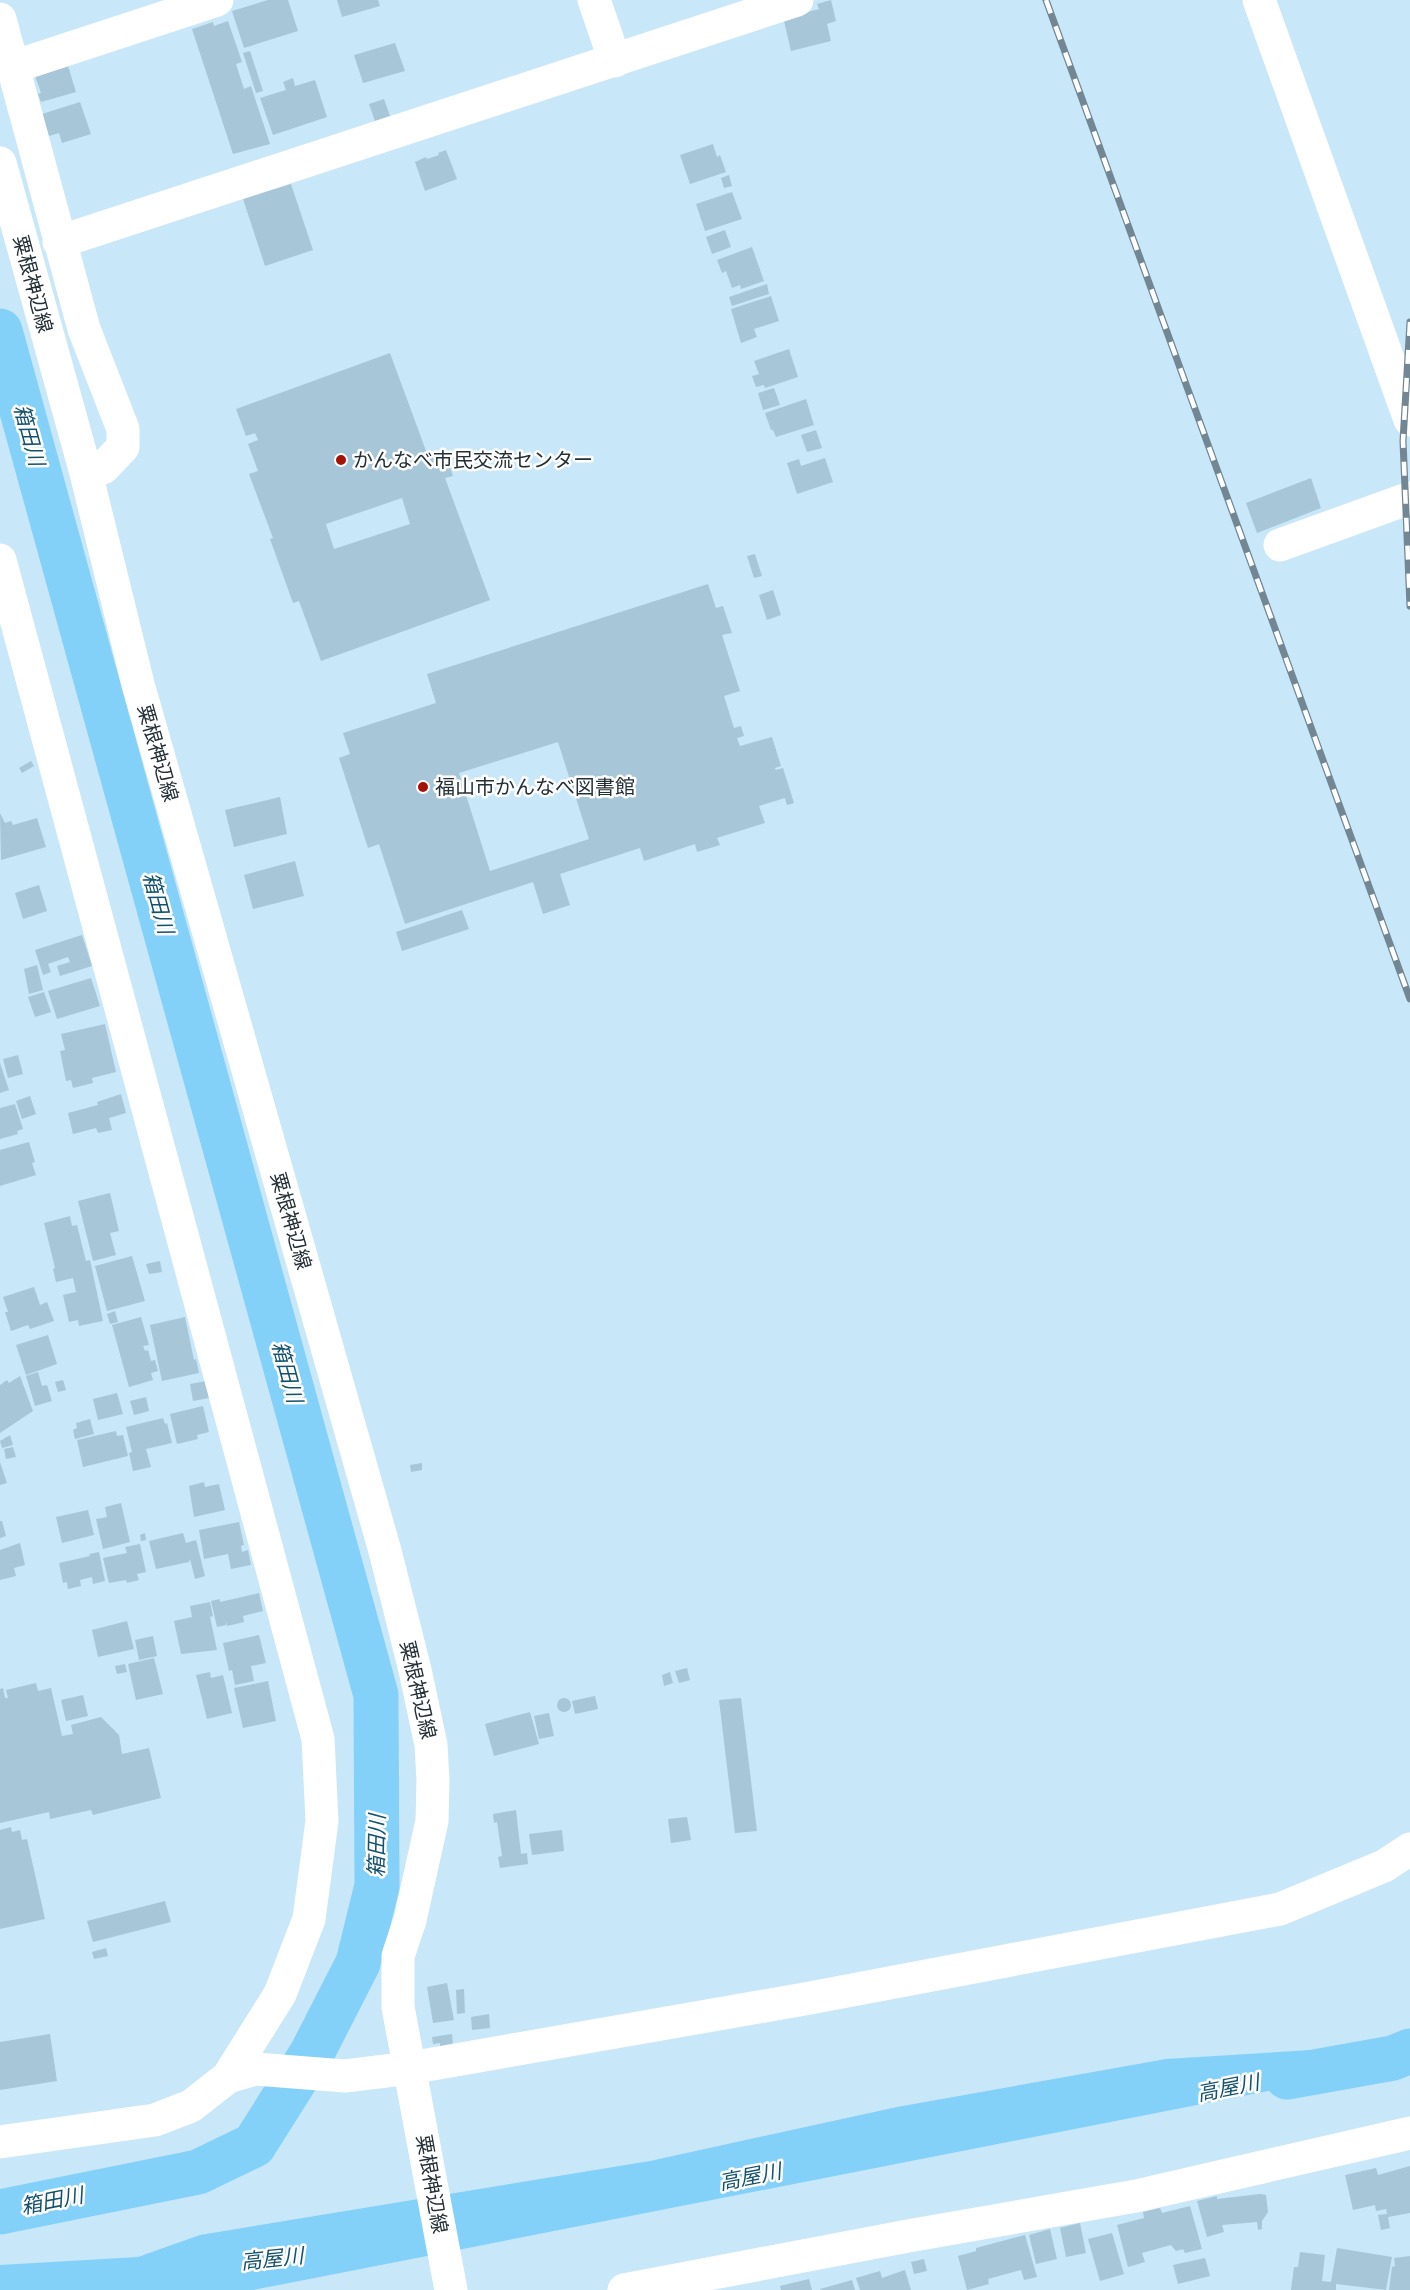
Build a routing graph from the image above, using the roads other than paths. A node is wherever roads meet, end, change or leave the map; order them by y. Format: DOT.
graph roads {
  1 [pos="217,0"];
  2 [pos="594,0"];
  3 [pos="797,0"];
  4 [pos="1259,0"];
  5 [pos="0,20"];
  6 [pos="615,61"];
  7 [pos="13,67"];
  8 [pos="0,163"];
  9 [pos="59,242"];
  10 [pos="1410,420"];
  11 [pos="86,473"];
  12 [pos="1410,498"];
  13 [pos="1280,545"];
  14 [pos="0,560"];
  15 [pos="1410,1849"];
  16 [pos="242,2073"];
  17 [pos="412,2078"];
  18 [pos="1410,2133"];
  19 [pos="0,2142"];
  20 [pos="451,2290"];
  21 [pos="624,2290"];
  1 -- 7 [label="street"];
  2 -- 6 [label="street"];
  3 -- 6 [label="street"];
  4 -- 10 [label="street"];
  5 -- 7 [label="street"];
  6 -- 9 [label="street"];
  7 -- 9 [label="street"];
  8 -- 11 [label="street, 粟根神辺線"];
  9 -- 11 [label="street"];
  11 -- 17 [label="street, 粟根神辺線"];
  12 -- 13 [label="street"];
  14 -- 16 [label="street"];
  15 -- 17 [label="street"];
  16 -- 17 [label="street"];
  16 -- 19 [label="street"];
  17 -- 20 [label="street, 粟根神辺線"];
  18 -- 21 [label="street"];
}
